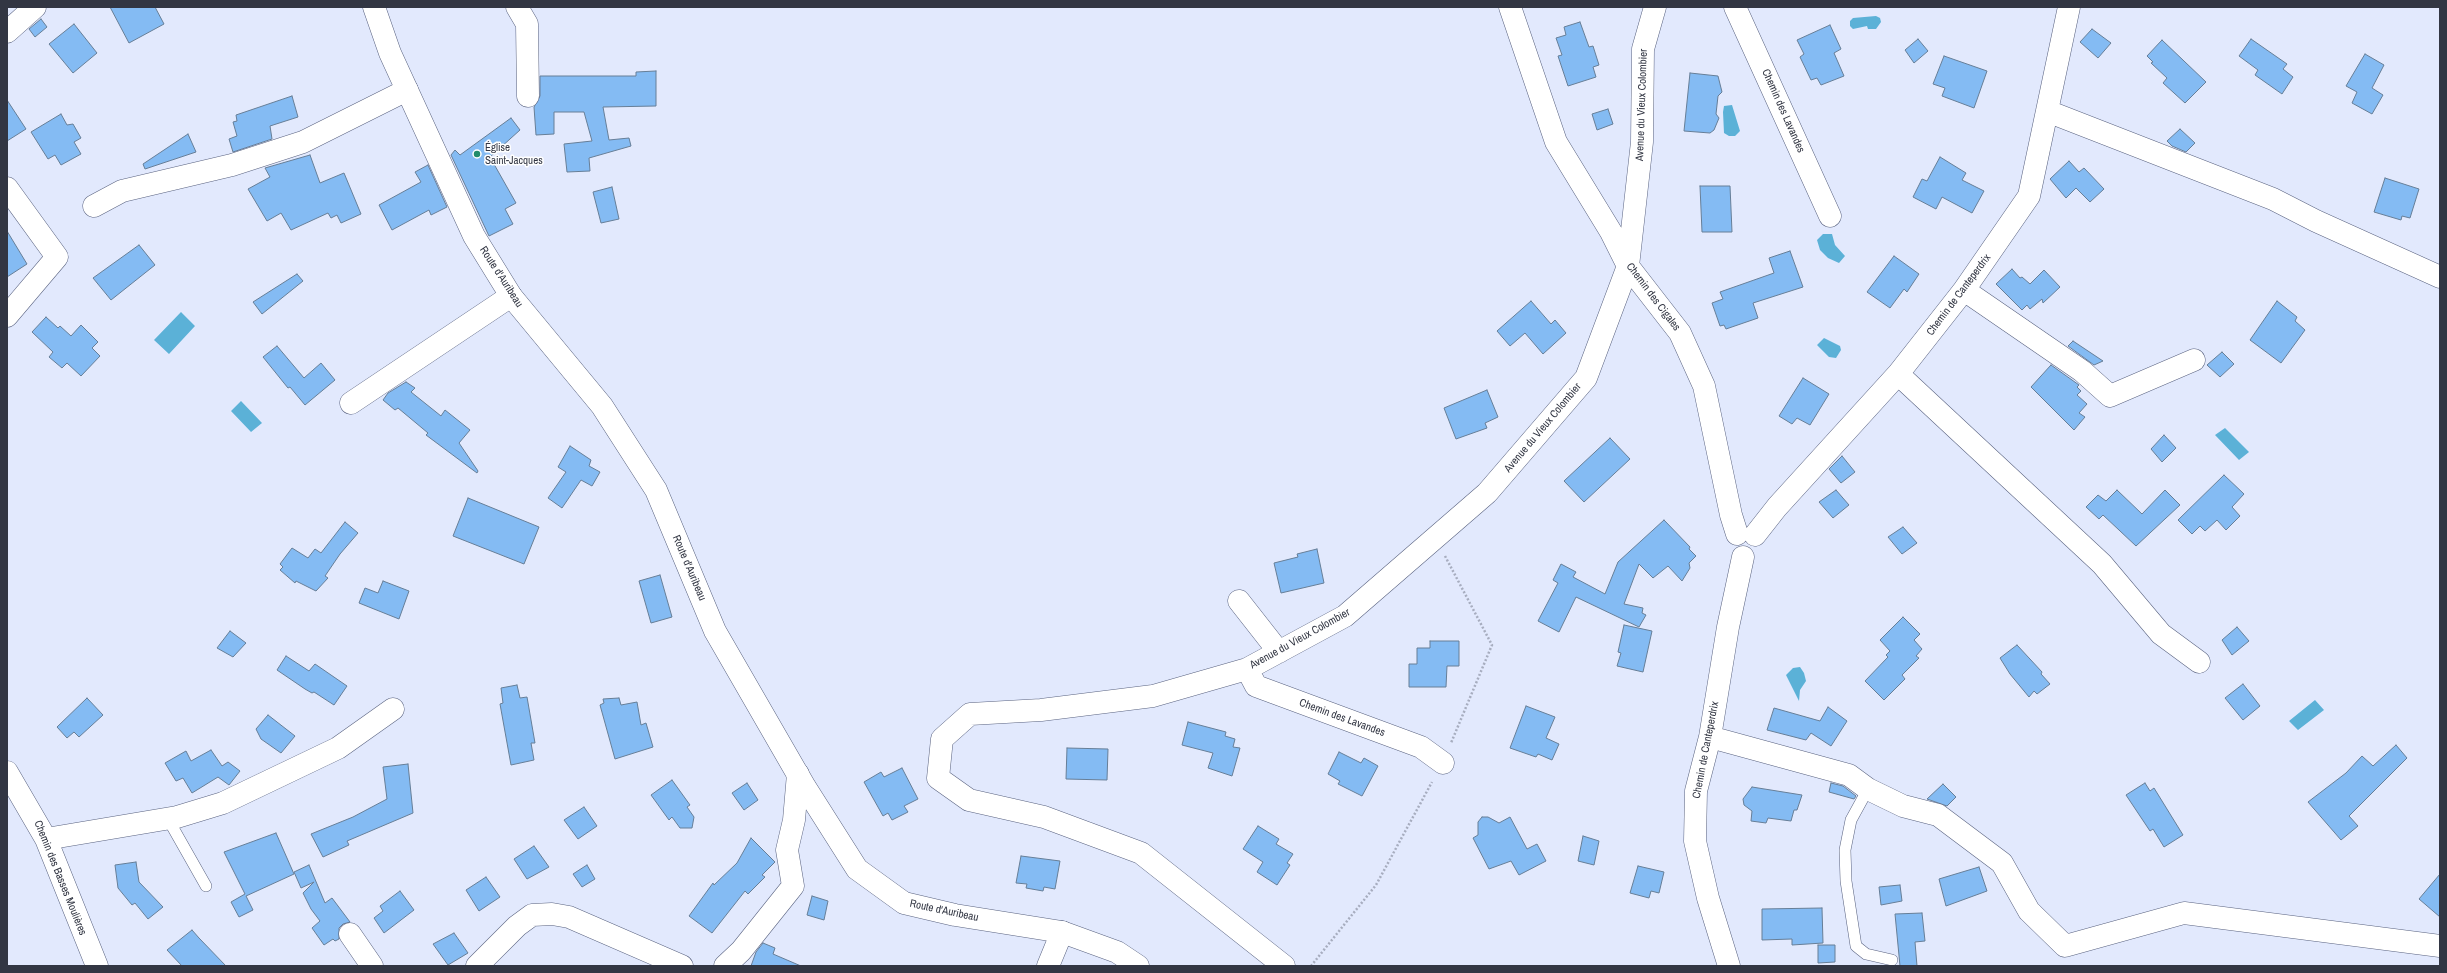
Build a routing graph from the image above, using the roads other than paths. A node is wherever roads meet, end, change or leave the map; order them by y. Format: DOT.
graph roads {
  1 [pos="35,7"];
  2 [pos="374,7"];
  3 [pos="518,7"];
  4 [pos="1510,7"];
  5 [pos="1655,7"];
  6 [pos="1735,7"];
  7 [pos="2069,7"];
  8 [pos="7,32"];
  9 [pos="407,90"];
  10 [pos="528,96"];
  11 [pos="2047,111"];
  12 [pos="7,188"];
  13 [pos="94,206"];
  14 [pos="1830,216"];
  15 [pos="1628,266"];
  16 [pos="2440,276"];
  17 [pos="1964,290"];
  18 [pos="511,296"];
  19 [pos="7,316"];
  20 [pos="2194,360"];
  21 [pos="1898,374"];
  22 [pos="351,403"];
  23 [pos="1746,534"];
  24 [pos="1239,601"];
  25 [pos="1279,652"];
  26 [pos="2199,662"];
  27 [pos="1247,669"];
  28 [pos="393,709"];
  29 [pos="1710,737"];
  30 [pos="1443,763"];
  31 [pos="7,772"];
  32 [pos="798,774"];
  33 [pos="1868,789"];
  34 [pos="168,819"];
  35 [pos="46,839"];
  36 [pos="206,886"];
  37 [pos="1062,932"];
  38 [pos="350,934"];
  39 [pos="2440,946"];
  40 [pos="1892,960"];
  41 [pos="97,966"];
  42 [pos="372,966"];
  43 [pos="477,966"];
  44 [pos="682,966"];
  45 [pos="725,966"];
  46 [pos="1048,966"];
  47 [pos="1138,966"];
  48 [pos="1284,966"];
  49 [pos="1729,966"];
  1 -- 8 [label="street"];
  2 -- 9 [label="street, Route d'Auribeau"];
  3 -- 10 [label="street"];
  4 -- 15 [label="street, Chemin des Cigales"];
  5 -- 15 [label="street, Avenue du Vieux Colombier"];
  6 -- 14 [label="street, Chemin des Lavandes"];
  7 -- 11 [label="street, Chemin de Canteperdrix"];
  9 -- 13 [label="street"];
  9 -- 18 [label="street, Route d'Auribeau"];
  11 -- 16 [label="street"];
  11 -- 17 [label="street, Chemin de Canteperdrix"];
  12 -- 19 [label="street"];
  15 -- 23 [label="street, Chemin des Cigales"];
  15 -- 25 [label="street, Avenue du Vieux Colombier"];
  17 -- 20 [label="street"];
  17 -- 21 [label="street, Chemin de Canteperdrix"];
  18 -- 22 [label="street"];
  18 -- 32 [label="street, Route d'Auribeau"];
  21 -- 23 [label="street, Chemin de Canteperdrix"];
  21 -- 26 [label="street"];
  23 -- 29 [label="street, Chemin de Canteperdrix"];
  24 -- 25 [label="street"];
  25 -- 27 [label="street, Avenue du Vieux Colombier"];
  27 -- 30 [label="street, Chemin des Lavandes"];
  27 -- 48 [label="street, Avenue du Vieux Colombier"];
  28 -- 34 [label="street"];
  29 -- 33 [label="street"];
  29 -- 49 [label="street, Chemin de Canteperdrix"];
  31 -- 35 [label="street, Chemin des Basses Moulières"];
  32 -- 37 [label="street, Route d'Auribeau"];
  32 -- 45 [label="street"];
  33 -- 39 [label="street"];
  33 -- 40 [label="lane"];
  34 -- 35 [label="street"];
  34 -- 36 [label="lane"];
  35 -- 41 [label="street, Chemin des Basses Moulières"];
  37 -- 46 [label="street"];
  37 -- 47 [label="street, Route d'Auribeau"];
  38 -- 42 [label="street"];
  43 -- 44 [label="street"];
}
